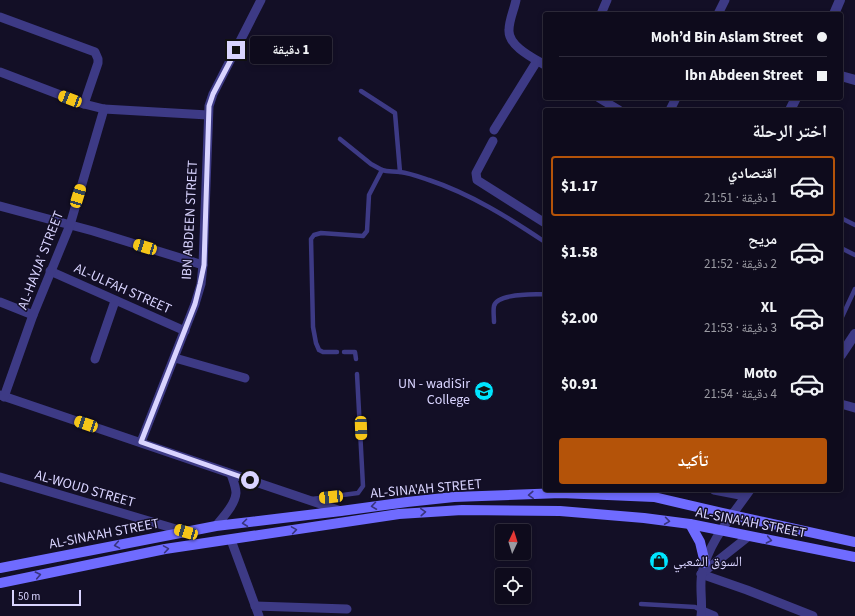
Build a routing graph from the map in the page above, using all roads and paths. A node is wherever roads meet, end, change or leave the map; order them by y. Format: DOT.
graph roads {
  1 [pos="261,0"];
  2 [pos="516,0"];
  3 [pos="608,0"];
  4 [pos="725,0"];
  5 [pos="840,0"];
  6 [pos="602,12"];
  7 [pos="719,12"];
  8 [pos="835,12"];
  9 [pos="0,17"];
  10 [pos="541,63"];
  11 [pos="0,72"];
  12 [pos="843,77"];
  13 [pos="855,80"];
  14 [pos="361,91"];
  15 [pos="602,100"];
  16 [pos="84,104"];
  17 [pos="616,108"];
  18 [pos="104,110"];
  19 [pos="208,115"];
  20 [pos="494,130"];
  21 [pos="340,139"];
  22 [pos="493,141"];
  23 [pos="382,170"];
  24 [pos="400,172"];
  25 [pos="0,206"];
  26 [pos="843,219"];
  27 [pos="543,222"];
  28 [pos="70,225"];
  29 [pos="855,226"];
  30 [pos="543,241"];
  31 [pos="843,249"];
  32 [pos="855,255"];
  33 [pos="204,265"];
  34 [pos="50,271"];
  35 [pos="855,289"];
  36 [pos="543,294"];
  37 [pos="115,301"];
  38 [pos="0,302"];
  39 [pos="33,315"];
  40 [pos="843,315"];
  41 [pos="494,322"];
  42 [pos="185,331"];
  43 [pos="855,334"];
  44 [pos="337,352"];
  45 [pos="344,352"];
  46 [pos="843,352"];
  47 [pos="175,358"];
  48 [pos="95,359"];
  49 [pos="356,359"];
  50 [pos="357,374"];
  51 [pos="245,378"];
  52 [pos="2,396"];
  53 [pos="843,405"];
  54 [pos="855,408"];
  55 [pos="141,442"];
  56 [pos="231,474"];
  57 [pos="0,477"];
  58 [pos="736,492"];
  59 [pos="635,493"];
  60 [pos="747,493"];
  61 [pos="654,494"];
  62 [pos="307,499"];
  63 [pos="341,511"];
  64 [pos="731,515"];
  65 [pos="690,524"];
  66 [pos="216,526"];
  67 [pos="720,531"];
  68 [pos="186,532"];
  69 [pos="749,536"];
  70 [pos="231,540"];
  71 [pos="855,542"];
  72 [pos="855,557"];
  73 [pos="705,563"];
  74 [pos="0,568"];
  75 [pos="701,574"];
  76 [pos="0,583"];
  77 [pos="641,604"];
  78 [pos="255,606"];
  79 [pos="346,609"];
  80 [pos="702,613"];
  81 [pos="259,616"];
  82 [pos="714,616"];
  83 [pos="813,616"];
  1 -- 19 [label="street, IBN ABDEEN STREET"];
  2 -- 10 [label="street"];
  3 -- 6 [label="street"];
  4 -- 7 [label="street"];
  5 -- 8 [label="street"];
  9 -- 16 [label="street"];
  10 -- 20 [label="street"];
  11 -- 16 [label="street"];
  12 -- 13 [label="street"];
  14 -- 24 [label="lane"];
  15 -- 17 [label="street"];
  16 -- 18 [label="street"];
  18 -- 19 [label="street"];
  18 -- 28 [label="street, AL-HAYJA’ STREET"];
  19 -- 33 [label="street, IBN ABDEEN STREET"];
  21 -- 23 [label="lane"];
  22 -- 27 [label="street"];
  23 -- 24 [label="lane"];
  23 -- 44 [label="lane"];
  24 -- 30 [label="lane"];
  25 -- 28 [label="street"];
  26 -- 29 [label="lane"];
  28 -- 33 [label="street"];
  28 -- 34 [label="street, AL-HAYJA’ STREET"];
  31 -- 32 [label="lane"];
  33 -- 42 [label="street, IBN ABDEEN STREET"];
  34 -- 37 [label="street, AL-ULFAH STREET"];
  34 -- 39 [label="street, AL-HAYJA’ STREET"];
  35 -- 40 [label="lane"];
  36 -- 41 [label="lane"];
  37 -- 42 [label="street, AL-ULFAH STREET"];
  37 -- 48 [label="street"];
  38 -- 39 [label="street"];
  39 -- 52 [label="street, AL-HAYJA’ STREET"];
  42 -- 47 [label="street, IBN ABDEEN STREET"];
  43 -- 46 [label="street"];
  45 -- 49 [label="lane"];
  47 -- 51 [label="street"];
  47 -- 55 [label="street, IBN ABDEEN STREET"];
  50 -- 62 [label="lane"];
  52 -- 55 [label="street"];
  53 -- 54 [label="street"];
  55 -- 56 [label="street"];
  56 -- 62 [label="street"];
  56 -- 66 [label="street"];
  57 -- 68 [label="street, AL-WOUD STREET"];
  58 -- 60 [label="street"];
  59 -- 61 [label="main road, AL-SINA'AH STREET"];
  59 -- 63 [label="main road, AL-SINA'AH STREET, one-way"];
  60 -- 64 [label="street"];
  61 -- 64 [label="main road, AL-SINA'AH STREET"];
  62 -- 63 [label="street"];
  63 -- 66 [label="main road, AL-SINA'AH STREET, one-way"];
  64 -- 67 [label="street"];
  64 -- 71 [label="main road, AL-SINA'AH STREET"];
  65 -- 67 [label="main road, AL-SINA'AH STREET"];
  70 -- 65 [label="main road, AL-SINA'AH STREET, one-way"];
  65 -- 73 [label="main road"];
  66 -- 68 [label="main road, AL-SINA'AH STREET"];
  67 -- 69 [label="main road, AL-SINA'AH STREET"];
  67 -- 73 [label="street"];
  68 -- 74 [label="main road, AL-SINA'AH STREET, one-way"];
  69 -- 72 [label="main road, AL-SINA'AH STREET, one-way"];
  69 -- 75 [label="street"];
  76 -- 70 [label="main road, AL-SINA'AH STREET, one-way"];
  70 -- 78 [label="street"];
  73 -- 75 [label="street"];
  75 -- 80 [label="street"];
  75 -- 83 [label="street"];
  77 -- 80 [label="lane"];
  78 -- 79 [label="street"];
  78 -- 81 [label="street"];
  80 -- 82 [label="street"];
}
